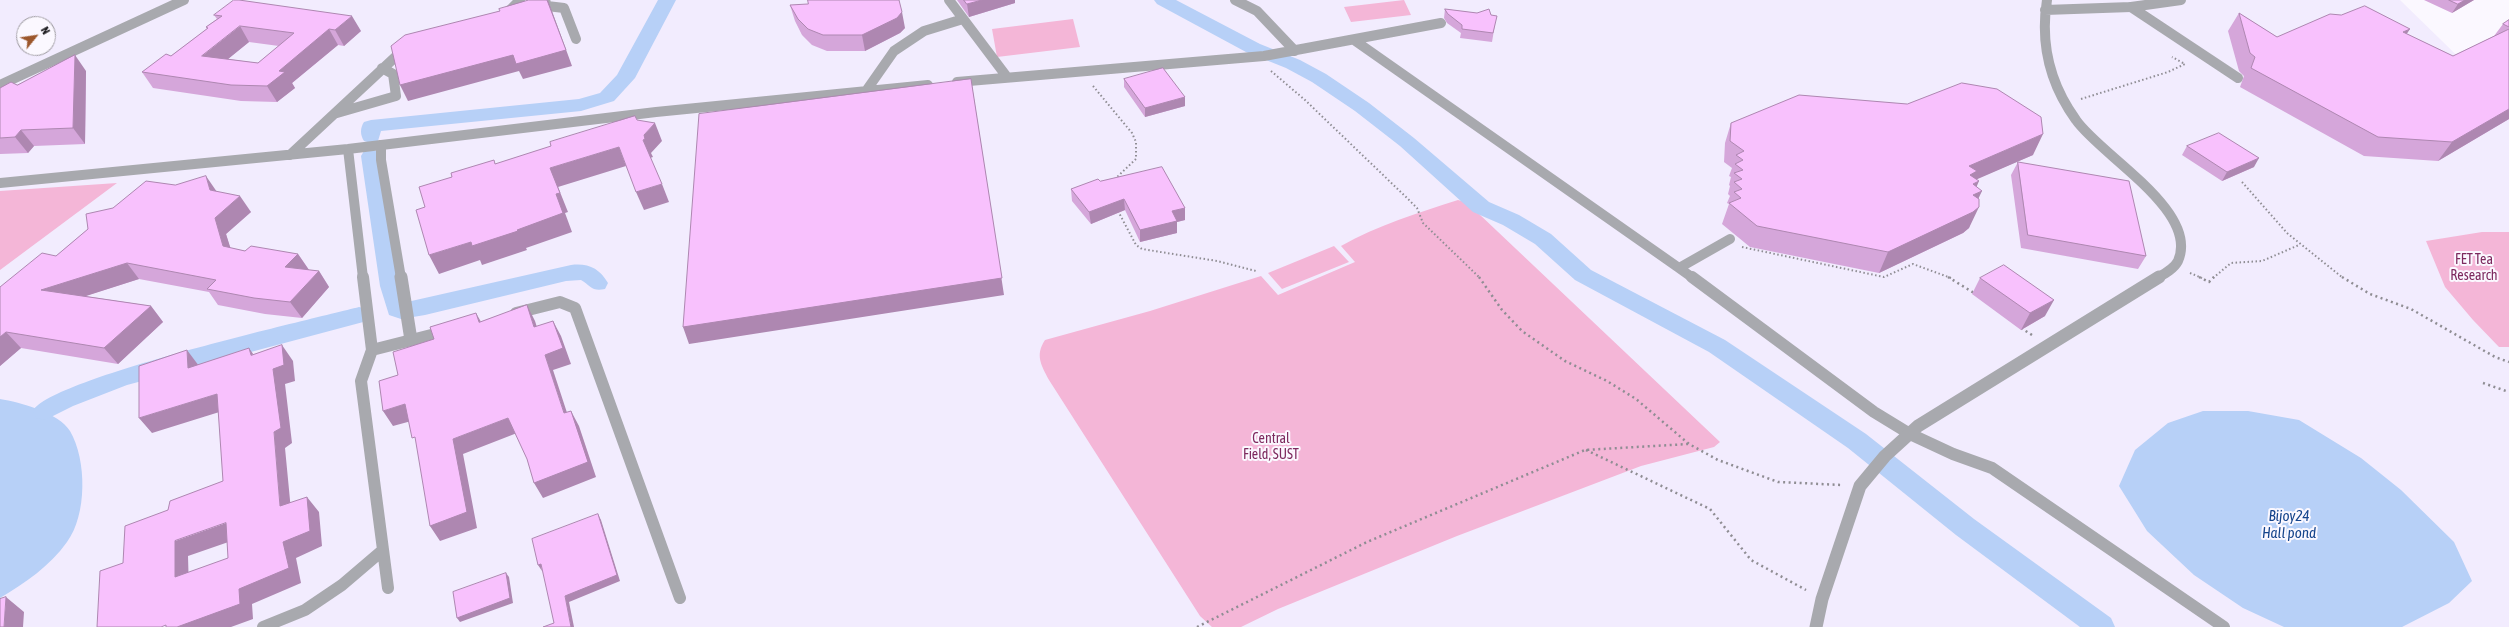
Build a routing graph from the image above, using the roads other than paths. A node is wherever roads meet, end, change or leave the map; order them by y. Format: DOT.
graph roads {
  1 [pos="184,0"];
  2 [pos="520,0"];
  3 [pos="949,0"];
  4 [pos="1235,0"];
  5 [pos="2181,0"];
  6 [pos="544,5"];
  7 [pos="2046,5"];
  8 [pos="2131,7"];
  9 [pos="521,14"];
  10 [pos="963,19"];
  11 [pos="1441,23"];
  12 [pos="576,39"];
  13 [pos="1354,40"];
  14 [pos="413,44"];
  15 [pos="1295,51"];
  16 [pos="382,68"];
  17 [pos="1007,77"];
  18 [pos="2238,78"];
  19 [pos="0,85"];
  20 [pos="866,91"];
  21 [pos="336,113"];
  22 [pos="382,145"];
  23 [pos="348,149"];
  24 [pos="290,155"];
  25 [pos="0,184"];
  26 [pos="1730,239"];
  27 [pos="1679,268"];
  28 [pos="508,315"];
  29 [pos="455,328"];
  30 [pos="411,340"];
  31 [pos="372,350"];
  32 [pos="1910,434"];
  33 [pos="383,550"];
  34 [pos="388,588"];
  35 [pos="680,598"];
  36 [pos="263,627"];
  37 [pos="1816,627"];
  38 [pos="2224,627"];
  1 -- 19 [label="lane"];
  2 -- 9 [label="lane"];
  3 -- 10 [label="lane"];
  4 -- 15 [label="lane"];
  5 -- 8 [label="street"];
  6 -- 12 [label="lane"];
  7 -- 8 [label="street"];
  7 -- 32 [label="street"];
  8 -- 18 [label="lane"];
  10 -- 17 [label="lane"];
  10 -- 20 [label="lane"];
  11 -- 13 [label="lane"];
  13 -- 15 [label="lane"];
  13 -- 27 [label="lane"];
  14 -- 16 [label="lane"];
  15 -- 17 [label="lane"];
  16 -- 21 [label="lane"];
  16 -- 21 [label="lane"];
  17 -- 20 [label="lane"];
  20 -- 22 [label="lane"];
  21 -- 24 [label="lane"];
  22 -- 23 [label="lane"];
  22 -- 30 [label="street"];
  23 -- 24 [label="lane"];
  23 -- 31 [label="lane"];
  24 -- 25 [label="lane"];
  26 -- 27 [label="lane"];
  27 -- 32 [label="lane"];
  28 -- 35 [label="lane"];
  29 -- 30 [label="lane"];
  30 -- 31 [label="lane"];
  31 -- 33 [label="lane"];
  32 -- 37 [label="street"];
  32 -- 38 [label="lane"];
  33 -- 34 [label="lane"];
  33 -- 36 [label="lane"];
}
